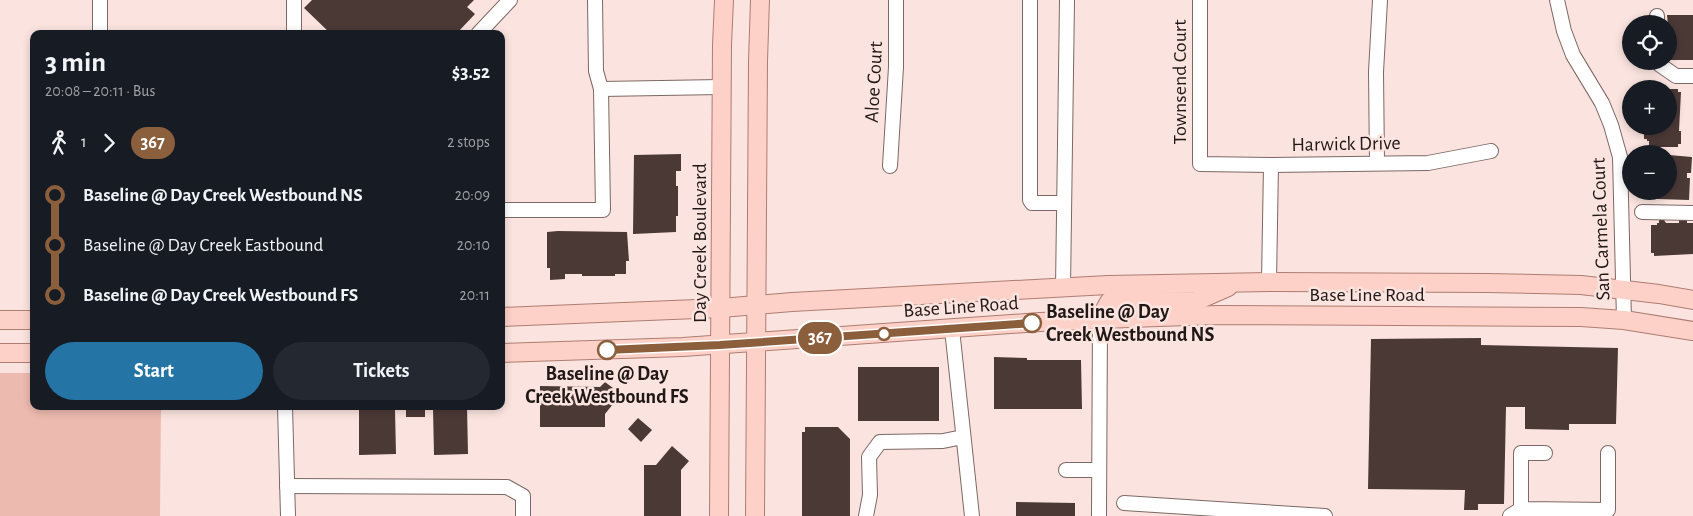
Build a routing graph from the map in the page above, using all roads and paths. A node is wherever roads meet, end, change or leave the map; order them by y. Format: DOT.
graph roads {
  1 [pos="100,0"];
  2 [pos="294,0"];
  3 [pos="510,0"];
  4 [pos="595,0"];
  5 [pos="724,0"];
  6 [pos="760,0"];
  7 [pos="896,0"];
  8 [pos="1030,0"];
  9 [pos="1067,0"];
  10 [pos="1200,0"];
  11 [pos="1380,0"];
  12 [pos="1557,0"];
  13 [pos="100,30"];
  14 [pos="294,30"];
  15 [pos="482,30"];
  16 [pos="1667,70"];
  17 [pos="1693,76"];
  18 [pos="721,87"];
  19 [pos="601,89"];
  20 [pos="1491,151"];
  21 [pos="1376,163"];
  22 [pos="1200,164"];
  23 [pos="1271,165"];
  24 [pos="890,166"];
  25 [pos="1064,203"];
  26 [pos="505,210"];
  27 [pos="1642,212"];
  28 [pos="1693,213"];
  29 [pos="1269,282"];
  30 [pos="1238,283"];
  31 [pos="1063,288"];
  32 [pos="1623,289"];
  33 [pos="1693,300"];
  34 [pos="757,305"];
  35 [pos="721,308"];
  36 [pos="505,317"];
  37 [pos="1100,319"];
  38 [pos="0,320"];
  39 [pos="30,320"];
  40 [pos="1624,320"];
  41 [pos="952,329"];
  42 [pos="1693,331"];
  43 [pos="757,342"];
  44 [pos="720,345"];
  45 [pos="0,353"];
  46 [pos="30,353"];
  47 [pos="505,353"];
  48 [pos="285,410"];
  49 [pos="963,437"];
  50 [pos="1545,453"];
  51 [pos="1608,453"];
  52 [pos="1066,470"];
  53 [pos="1099,470"];
  54 [pos="287,486"];
  55 [pos="1124,503"];
  56 [pos="1516,512"];
  57 [pos="288,516"];
  58 [pos="523,516"];
  59 [pos="719,516"];
  60 [pos="755,516"];
  61 [pos="866,516"];
  62 [pos="972,516"];
  63 [pos="1099,516"];
  64 [pos="1325,516"];
  1 -- 13 [label="street"];
  2 -- 14 [label="street"];
  3 -- 15 [label="street"];
  4 -- 19 [label="street"];
  5 -- 18 [label="main road, Day Creek Boulevard"];
  6 -- 34 [label="main road"];
  7 -- 24 [label="street, Aloe Court"];
  8 -- 25 [label="street"];
  9 -- 25 [label="street"];
  10 -- 22 [label="street, Townsend Court"];
  11 -- 21 [label="street"];
  12 -- 32 [label="street, San Carmela Court"];
  16 -- 17 [label="street"];
  18 -- 19 [label="street"];
  18 -- 35 [label="main road, Day Creek Boulevard"];
  19 -- 26 [label="street"];
  20 -- 21 [label="street, Harwick Drive"];
  21 -- 23 [label="street, Harwick Drive"];
  22 -- 23 [label="street, Harwick Drive"];
  23 -- 29 [label="street"];
  25 -- 31 [label="street"];
  27 -- 28 [label="street"];
  29 -- 30 [label="main road, Base Line Road"];
  29 -- 32 [label="main road, Base Line Road"];
  30 -- 31 [label="main road, Base Line Road"];
  30 -- 37 [label="main road"];
  31 -- 34 [label="main road, Base Line Road"];
  32 -- 33 [label="main road, Base Line Road"];
  32 -- 40 [label="street, San Carmela Court"];
  34 -- 35 [label="main road, Base Line Road"];
  34 -- 43 [label="main road"];
  35 -- 36 [label="main road, Base Line Road"];
  35 -- 44 [label="main road, Day Creek Boulevard"];
  37 -- 40 [label="main road, Base Line Road"];
  37 -- 41 [label="main road, Base Line Road"];
  37 -- 53 [label="street"];
  38 -- 39 [label="main road"];
  40 -- 42 [label="main road, Base Line Road"];
  41 -- 43 [label="main road, Base Line Road"];
  41 -- 49 [label="street"];
  43 -- 44 [label="main road, Base Line Road"];
  43 -- 60 [label="main road"];
  44 -- 47 [label="main road, Base Line Road"];
  44 -- 59 [label="main road, Day Creek Boulevard"];
  45 -- 46 [label="main road"];
  48 -- 54 [label="street"];
  49 -- 61 [label="street"];
  49 -- 62 [label="street"];
  50 -- 56 [label="street"];
  51 -- 56 [label="street"];
  52 -- 53 [label="street"];
  53 -- 63 [label="street"];
  54 -- 57 [label="street"];
  54 -- 58 [label="street"];
  55 -- 64 [label="street"];
}
